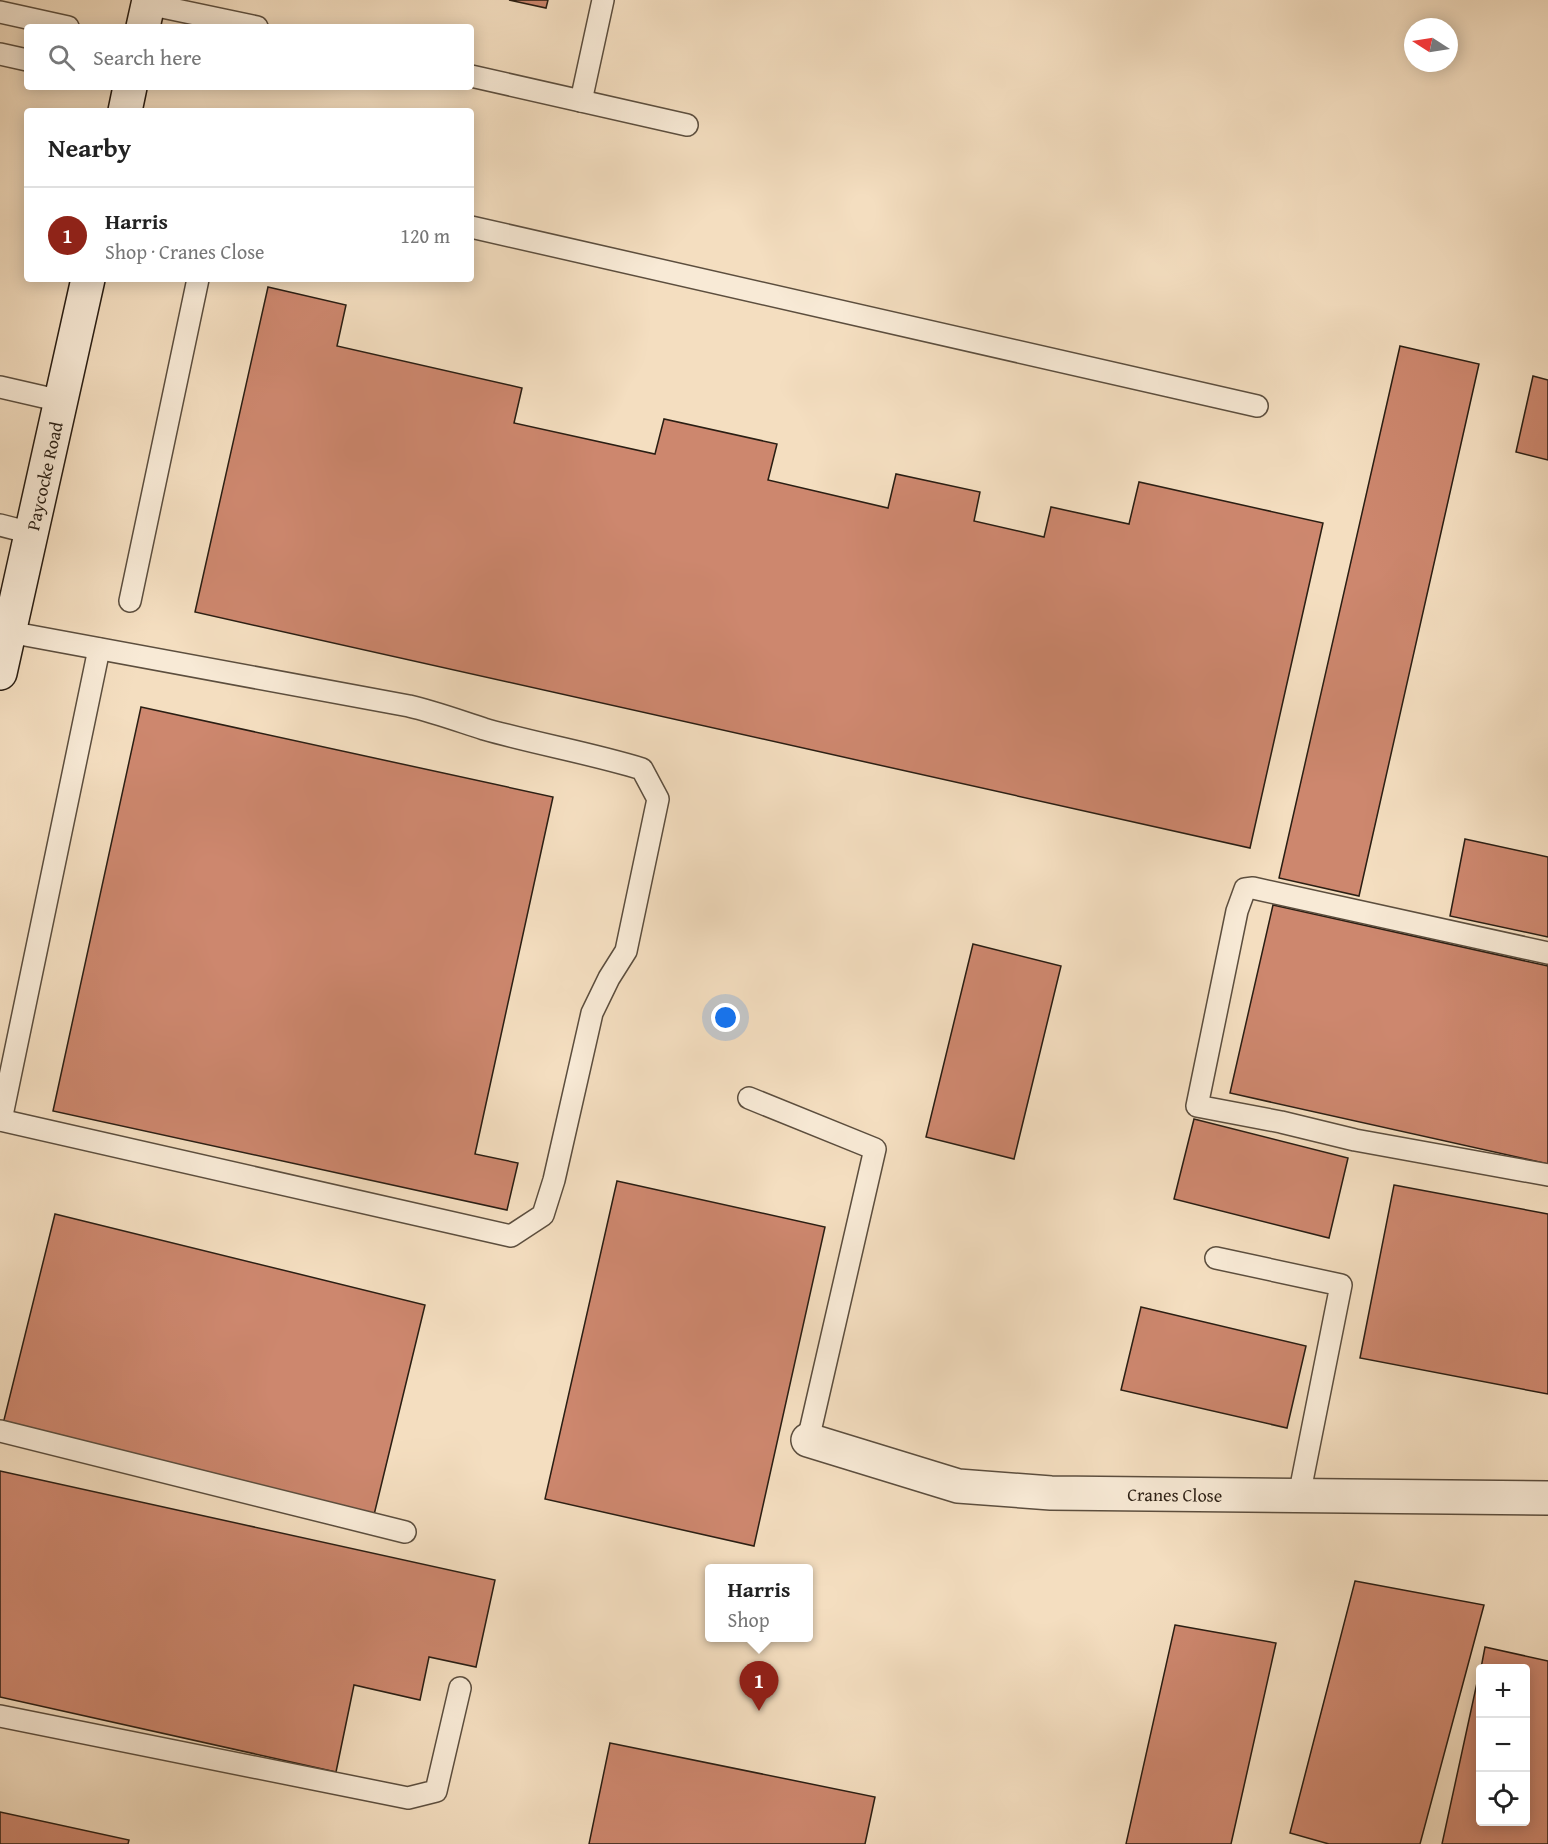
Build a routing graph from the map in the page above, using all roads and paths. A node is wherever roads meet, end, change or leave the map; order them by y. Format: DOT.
graph roads {
  1 [pos="603,0"];
  2 [pos="147,10"];
  3 [pos="0,12"];
  4 [pos="54,24"];
  5 [pos="238,24"];
  6 [pos="0,54"];
  7 [pos="24,59"];
  8 [pos="474,77"];
  9 [pos="129,90"];
  10 [pos="581,101"];
  11 [pos="126,108"];
  12 [pos="687,125"];
  13 [pos="474,228"];
  14 [pos="87,282"];
  15 [pos="197,282"];
  16 [pos="0,387"];
  17 [pos="61,401"];
  18 [pos="1257,406"];
  19 [pos="0,525"];
  20 [pos="32,532"];
  21 [pos="130,601"];
  22 [pos="9,632"];
  23 [pos="99,649"];
  24 [pos="0,673"];
  25 [pos="1548,953"];
  26 [pos="749,1098"];
  27 [pos="0,1120"];
  28 [pos="1548,1175"];
  29 [pos="1216,1258"];
  30 [pos="0,1431"];
  31 [pos="808,1440"];
  32 [pos="1299,1496"];
  33 [pos="1548,1498"];
  34 [pos="405,1532"];
  35 [pos="460,1688"];
  36 [pos="0,1716"];
  1 -- 10 [label="lane"];
  2 -- 5 [label="lane"];
  3 -- 4 [label="lane"];
  6 -- 7 [label="lane"];
  8 -- 10 [label="lane"];
  9 -- 11 [label="street"];
  10 -- 12 [label="lane"];
  13 -- 18 [label="lane"];
  14 -- 17 [label="street, Paycocke Road"];
  15 -- 21 [label="lane"];
  16 -- 17 [label="lane"];
  17 -- 20 [label="street, Paycocke Road"];
  19 -- 20 [label="lane"];
  20 -- 22 [label="street, Paycocke Road"];
  22 -- 23 [label="lane"];
  22 -- 24 [label="street, Paycocke Road"];
  23 -- 27 [label="lane"];
  23 -- 27 [label="lane"];
  25 -- 28 [label="lane"];
  26 -- 31 [label="lane"];
  29 -- 32 [label="lane"];
  30 -- 34 [label="lane"];
  31 -- 32 [label="street, Cranes Close"];
  32 -- 33 [label="street, Cranes Close"];
  35 -- 36 [label="lane"];
}
